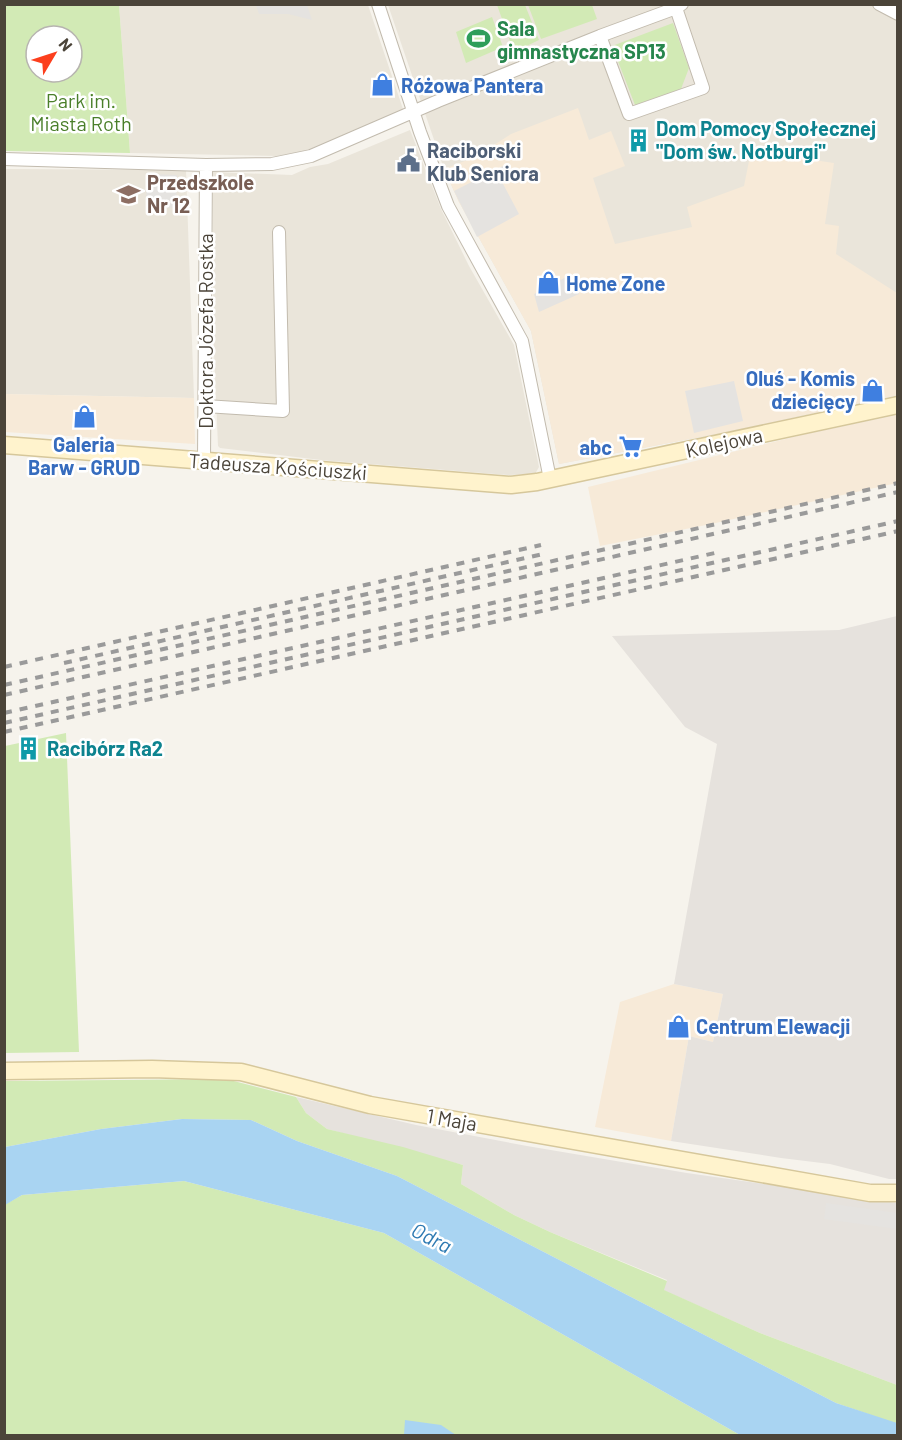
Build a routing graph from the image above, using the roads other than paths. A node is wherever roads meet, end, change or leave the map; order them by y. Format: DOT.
graph roads {
  1 [pos="378,4"];
  2 [pos="879,4"];
  3 [pos="679,6"];
  4 [pos="897,14"];
  5 [pos="600,36"];
  6 [pos="413,112"];
  7 [pos="4,159"];
  8 [pos="206,165"];
  9 [pos="279,232"];
  10 [pos="897,405"];
  11 [pos="205,406"];
  12 [pos="4,445"];
  13 [pos="204,461"];
  14 [pos="550,479"];
  15 [pos="4,1071"];
  16 [pos="897,1193"];
  1 -- 6 [label="street"];
  2 -- 4 [label="street"];
  3 -- 5 [label="street"];
  3 -- 5 [label="street"];
  5 -- 6 [label="street"];
  6 -- 8 [label="street"];
  6 -- 14 [label="street"];
  7 -- 8 [label="street"];
  8 -- 11 [label="street, Doktora Józefa Rostka"];
  9 -- 11 [label="street"];
  10 -- 14 [label="main road, Kolejowa"];
  11 -- 13 [label="street, Doktora Józefa Rostka"];
  12 -- 13 [label="main road, Tadeusza Kościuszki"];
  13 -- 14 [label="main road, Tadeusza Kościuszki"];
  15 -- 16 [label="main road, 1 Maja"];
}
